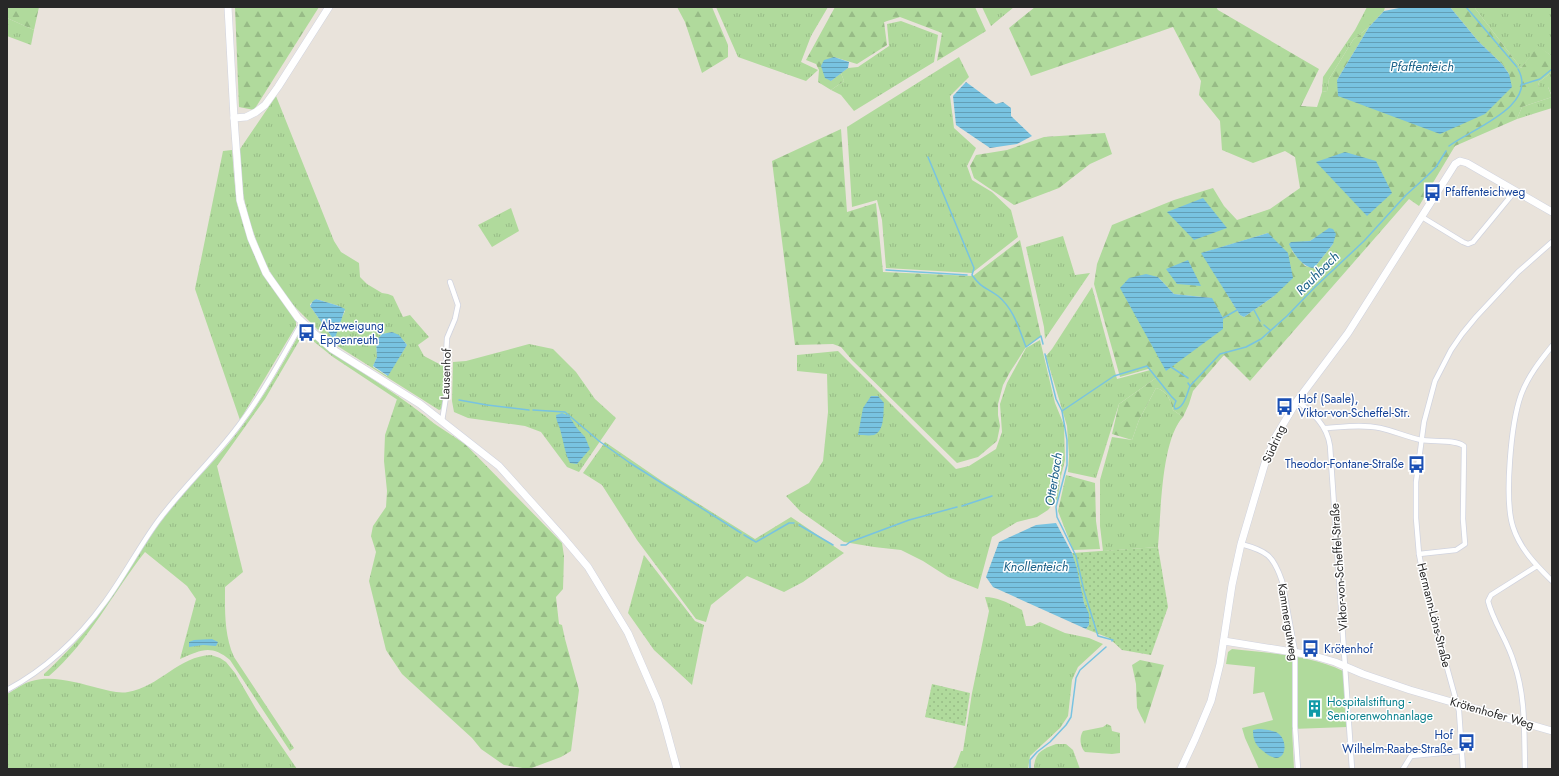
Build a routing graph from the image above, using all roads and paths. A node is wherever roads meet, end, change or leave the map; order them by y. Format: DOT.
graph roads {
  1 [pos="228,7"];
  2 [pos="329,7"];
  3 [pos="234,118"];
  4 [pos="1515,192"];
  5 [pos="1552,212"];
  6 [pos="1422,217"];
  7 [pos="1552,242"];
  8 [pos="450,282"];
  9 [pos="302,323"];
  10 [pos="1552,346"];
  11 [pos="1297,401"];
  12 [pos="442,421"];
  13 [pos="1325,428"];
  14 [pos="1421,440"];
  15 [pos="1241,544"];
  16 [pos="1419,554"];
  17 [pos="1536,566"];
  18 [pos="1552,581"];
  19 [pos="1224,641"];
  20 [pos="1295,651"];
  21 [pos="1346,667"];
  22 [pos="7,690"];
  23 [pos="1457,704"];
  24 [pos="1523,722"];
  25 [pos="1552,731"];
  26 [pos="1462,751"];
  27 [pos="677,769"];
  28 [pos="1181,769"];
  29 [pos="1298,769"];
  30 [pos="1352,769"];
  31 [pos="1404,769"];
  32 [pos="1463,769"];
  33 [pos="1525,769"];
  1 -- 3 [label="street"];
  2 -- 3 [label="street"];
  3 -- 9 [label="street"];
  4 -- 5 [label="street"];
  4 -- 6 [label="street"];
  4 -- 6 [label="street, Südring"];
  6 -- 11 [label="street, Südring"];
  7 -- 14 [label="street, Hermann-Löns-Straße"];
  8 -- 12 [label="street, Lausenhof"];
  9 -- 12 [label="street"];
  9 -- 22 [label="street"];
  10 -- 17 [label="street"];
  11 -- 13 [label="street, Viktor-von-Scheffel-Straße"];
  11 -- 15 [label="street, Südring"];
  12 -- 27 [label="street"];
  13 -- 14 [label="street"];
  13 -- 21 [label="street, Viktor-von-Scheffel-Straße"];
  14 -- 16 [label="street, Hermann-Löns-Straße"];
  14 -- 16 [label="street"];
  15 -- 19 [label="street, Südring"];
  15 -- 20 [label="street, Kammergutweg"];
  16 -- 23 [label="street, Hermann-Löns-Straße"];
  17 -- 18 [label="street"];
  17 -- 24 [label="street"];
  19 -- 20 [label="street, Krötenhofer Weg"];
  19 -- 28 [label="street, Südring"];
  20 -- 21 [label="street, Krötenhofer Weg"];
  20 -- 29 [label="street, Kammergutweg"];
  21 -- 23 [label="street, Krötenhofer Weg"];
  21 -- 30 [label="street, Viktor-von-Scheffel-Straße"];
  23 -- 24 [label="street, Krötenhofer Weg"];
  23 -- 26 [label="street, Hermann-Löns-Straße"];
  24 -- 25 [label="street, Krötenhofer Weg"];
  24 -- 33 [label="street"];
  26 -- 31 [label="street"];
  26 -- 32 [label="street, Hermann-Löns-Straße"];
}
